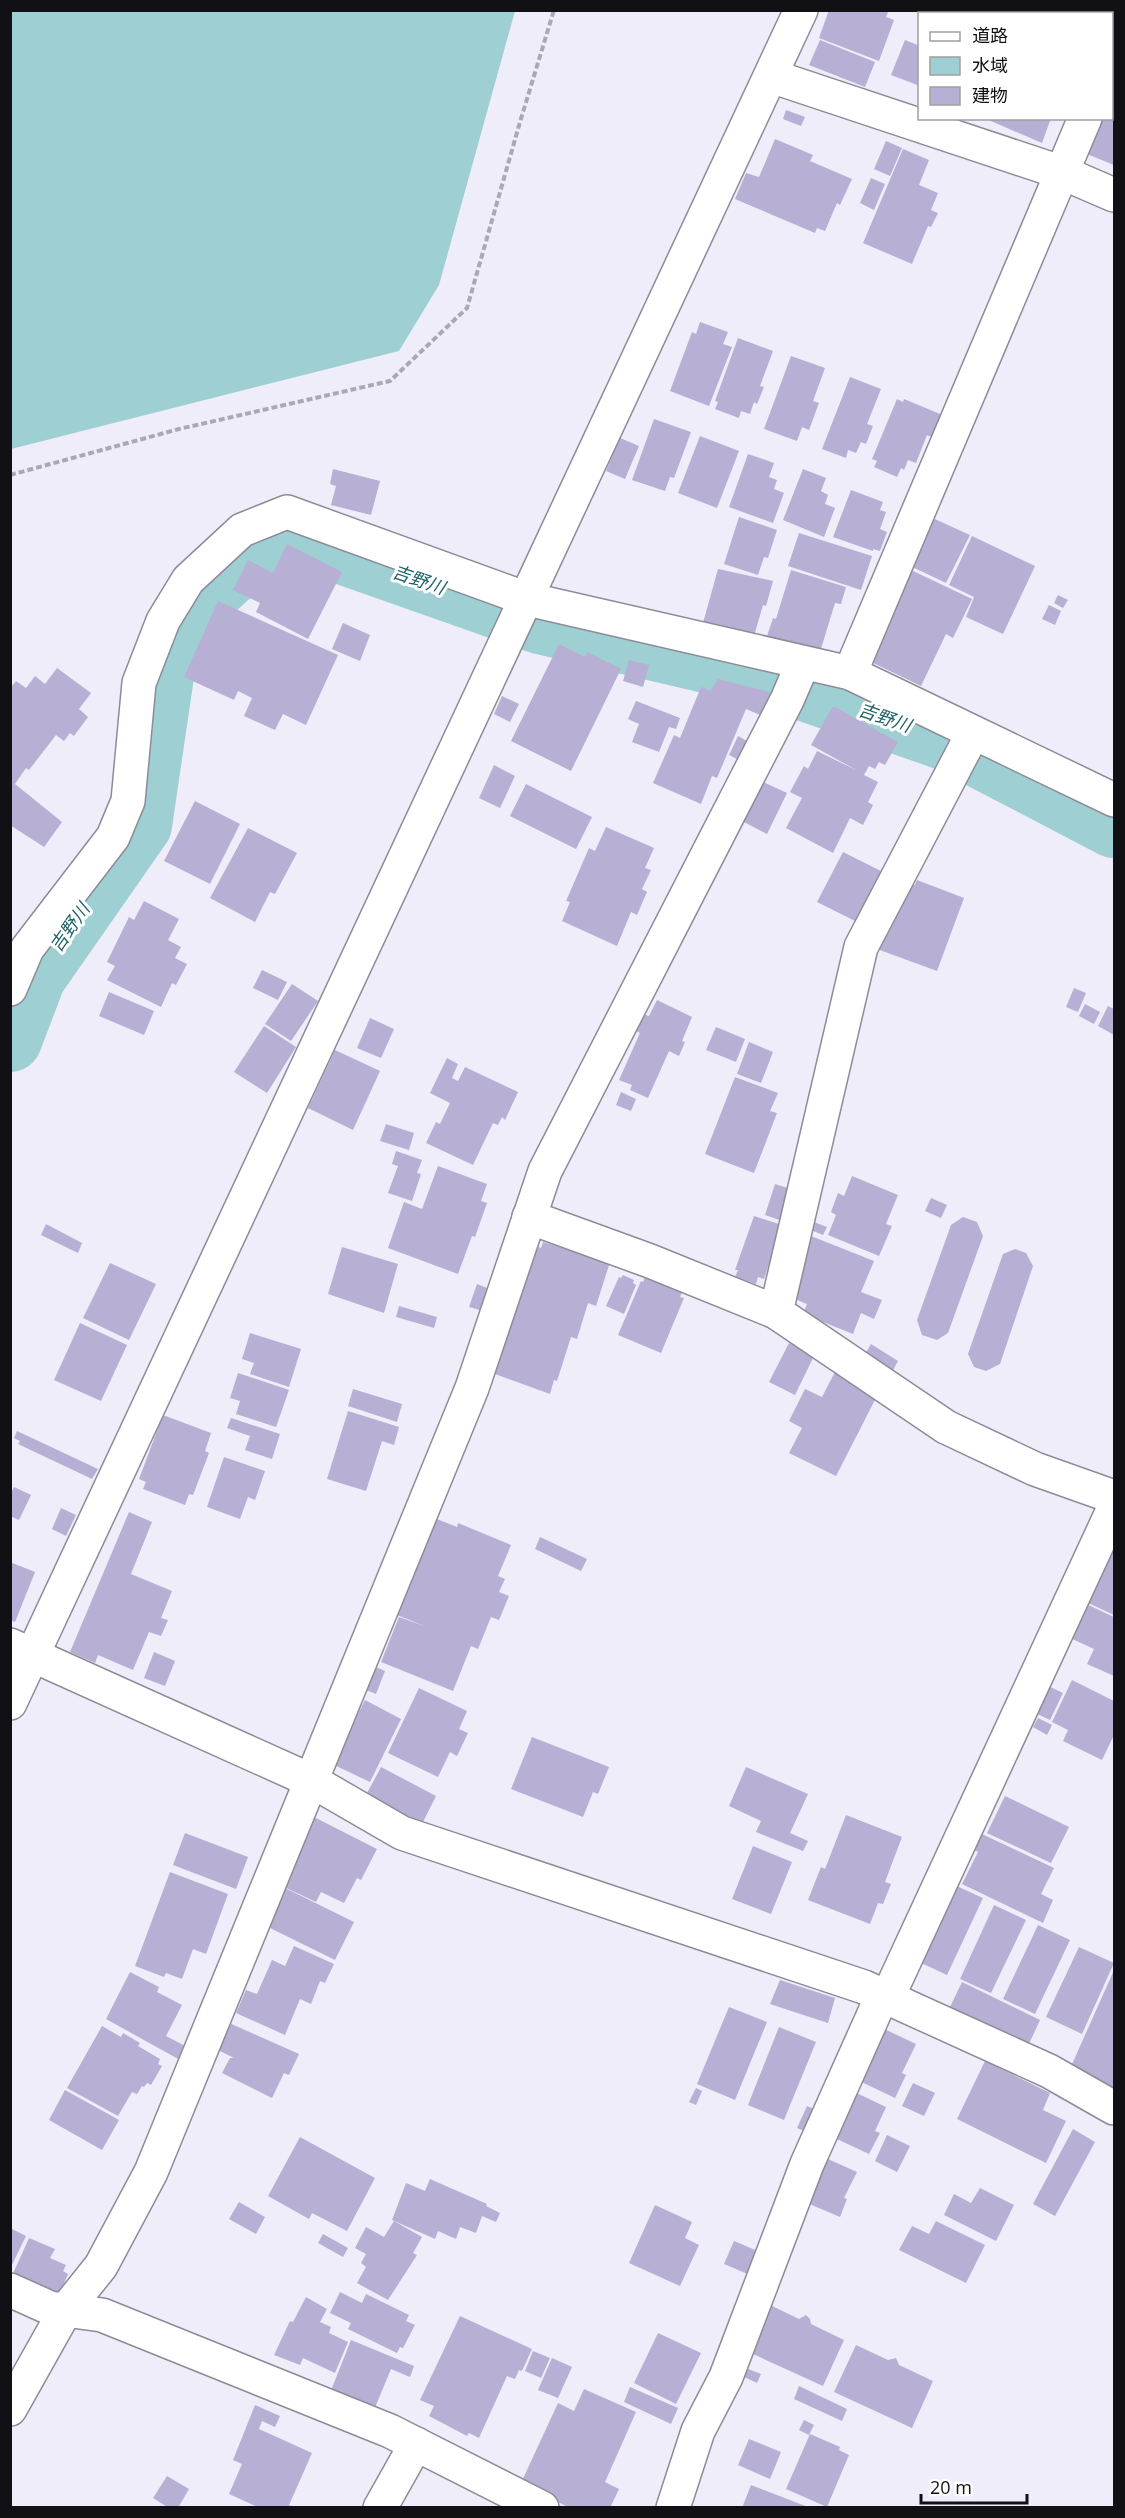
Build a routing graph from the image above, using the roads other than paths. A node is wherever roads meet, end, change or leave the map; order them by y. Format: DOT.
graph roads {
  1 [pos="801,10"];
  2 [pos="771,76"];
  3 [pos="1084,120"];
  4 [pos="1063,173"];
  5 [pos="1114,195"];
  6 [pos="527,599"];
  7 [pos="803,663"];
  8 [pos="849,673"];
  9 [pos="973,734"];
  10 [pos="1114,800"];
  11 [pos="10,989"];
  12 [pos="529,1217"];
  13 [pos="776,1312"];
  14 [pos="1114,1497"];
  15 [pos="1114,1508"];
  16 [pos="22,1649"];
  17 [pos="10,1703"];
  18 [pos="312,1781"];
  19 [pos="886,1996"];
  20 [pos="1114,2108"];
  21 [pos="10,2290"];
  22 [pos="65,2311"];
  23 [pos="10,2409"];
  24 [pos="416,2444"];
  25 [pos="380,2508"];
  26 [pos="542,2508"];
  27 [pos="673,2508"];
  1 -- 2 [label="street"];
  2 -- 4 [label="street"];
  2 -- 6 [label="street"];
  3 -- 4 [label="street"];
  4 -- 5 [label="street"];
  4 -- 8 [label="street"];
  6 -- 7 [label="street"];
  6 -- 11 [label="street"];
  6 -- 16 [label="street"];
  7 -- 8 [label="street"];
  7 -- 12 [label="street"];
  8 -- 9 [label="street"];
  9 -- 10 [label="street"];
  9 -- 13 [label="street"];
  12 -- 13 [label="street"];
  12 -- 18 [label="street"];
  13 -- 14 [label="street"];
  15 -- 19 [label="street"];
  16 -- 17 [label="street"];
  16 -- 18 [label="street"];
  18 -- 19 [label="street"];
  18 -- 22 [label="street"];
  19 -- 20 [label="street"];
  19 -- 27 [label="street"];
  21 -- 22 [label="street"];
  22 -- 23 [label="street"];
  22 -- 24 [label="street"];
  24 -- 25 [label="street"];
  24 -- 26 [label="street"];
}
